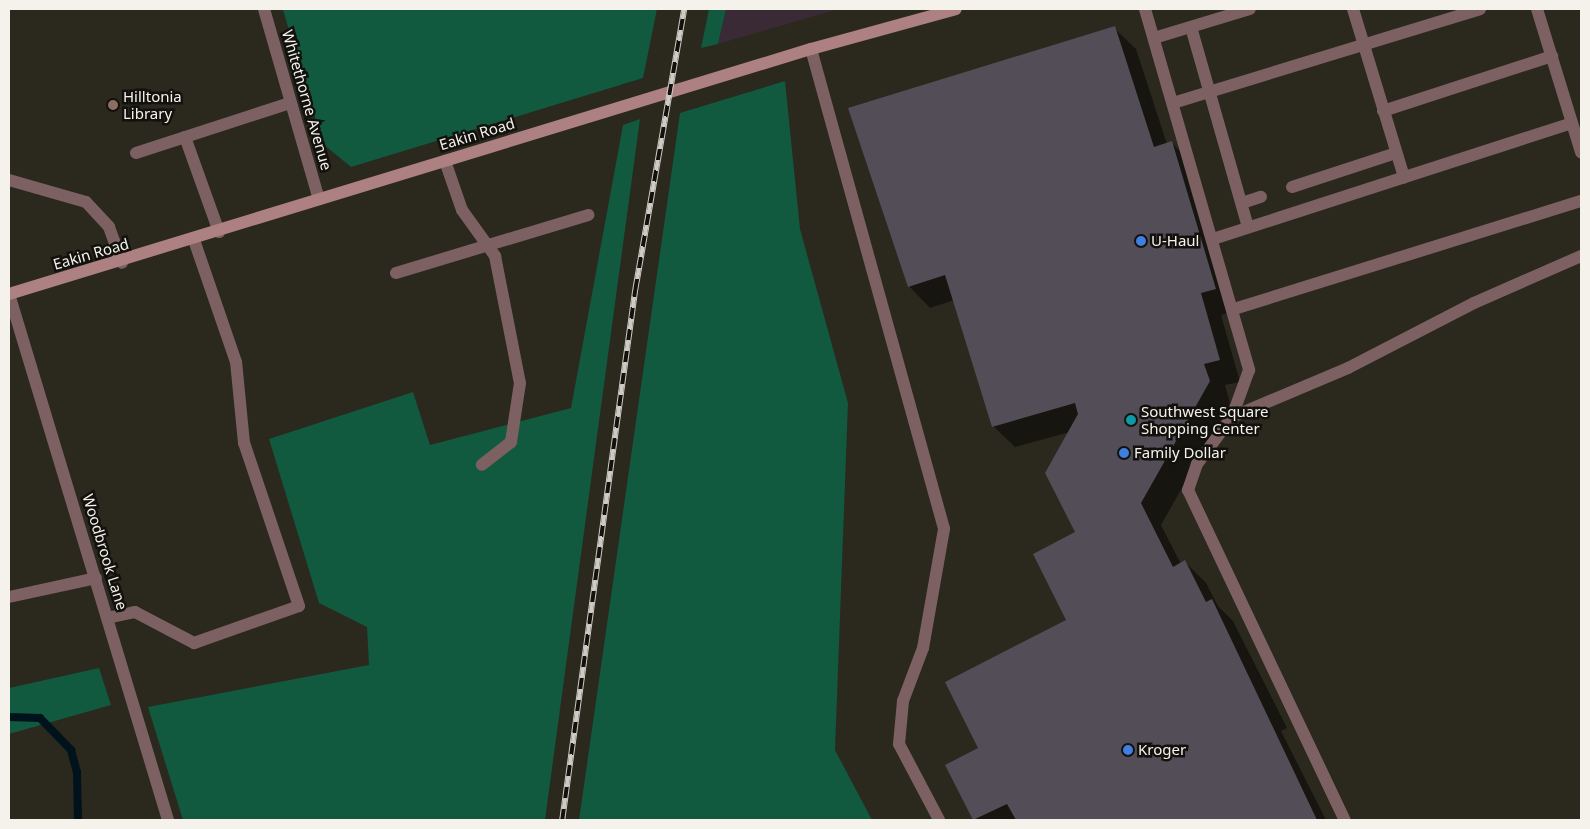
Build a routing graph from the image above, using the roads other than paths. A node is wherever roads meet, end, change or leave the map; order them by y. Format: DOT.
graph roads {
  1 [pos="264,9"];
  2 [pos="956,9"];
  3 [pos="1145,9"];
  4 [pos="1250,9"];
  5 [pos="1353,9"];
  6 [pos="1480,9"];
  7 [pos="1537,9"];
  8 [pos="1191,26"];
  9 [pos="1154,38"];
  10 [pos="1363,44"];
  11 [pos="811,48"];
  12 [pos="1552,56"];
  13 [pos="1212,91"];
  14 [pos="290,103"];
  15 [pos="1173,103"];
  16 [pos="1384,110"];
  17 [pos="1572,122"];
  18 [pos="185,137"];
  19 [pos="1581,152"];
  20 [pos="136,153"];
  21 [pos="1396,153"];
  22 [pos="445,161"];
  23 [pos="1404,177"];
  24 [pos="9,180"];
  25 [pos="1292,187"];
  26 [pos="1261,197"];
  27 [pos="319,199"];
  28 [pos="1581,201"];
  29 [pos="1242,202"];
  30 [pos="588,216"];
  31 [pos="1248,227"];
  32 [pos="220,232"];
  33 [pos="1213,238"];
  34 [pos="194,240"];
  35 [pos="486,244"];
  36 [pos="1581,256"];
  37 [pos="122,263"];
  38 [pos="396,273"];
  39 [pos="9,294"];
  40 [pos="1234,309"];
  41 [pos="1232,417"];
  42 [pos="482,465"];
  43 [pos="96,578"];
  44 [pos="9,597"];
  45 [pos="107,618"];
  46 [pos="168,820"];
  47 [pos="939,820"];
  48 [pos="1345,820"];
  1 -- 14 [label="street, Whitethorne Avenue"];
  2 -- 11 [label="street, Eakin Road"];
  3 -- 9 [label="street"];
  4 -- 8 [label="street"];
  5 -- 10 [label="street"];
  6 -- 10 [label="street"];
  7 -- 12 [label="street"];
  8 -- 9 [label="street"];
  8 -- 13 [label="street"];
  9 -- 15 [label="street"];
  10 -- 13 [label="street"];
  10 -- 16 [label="street"];
  11 -- 22 [label="street, Eakin Road"];
  11 -- 47 [label="street"];
  12 -- 16 [label="street"];
  12 -- 17 [label="street"];
  13 -- 15 [label="street"];
  13 -- 29 [label="street"];
  14 -- 18 [label="street"];
  14 -- 27 [label="street, Whitethorne Avenue"];
  15 -- 33 [label="street"];
  16 -- 21 [label="street"];
  17 -- 19 [label="street"];
  17 -- 23 [label="street"];
  18 -- 20 [label="street"];
  18 -- 32 [label="street"];
  21 -- 23 [label="street"];
  21 -- 25 [label="street"];
  22 -- 27 [label="street, Eakin Road"];
  22 -- 35 [label="street"];
  23 -- 31 [label="street"];
  24 -- 37 [label="street"];
  26 -- 29 [label="street"];
  27 -- 32 [label="street, Eakin Road"];
  28 -- 40 [label="street"];
  29 -- 31 [label="street"];
  30 -- 35 [label="street"];
  31 -- 33 [label="street"];
  32 -- 34 [label="street, Eakin Road"];
  33 -- 40 [label="street"];
  34 -- 37 [label="street, Eakin Road"];
  34 -- 45 [label="street"];
  35 -- 38 [label="street"];
  35 -- 42 [label="street"];
  36 -- 41 [label="street"];
  37 -- 39 [label="street, Eakin Road"];
  39 -- 43 [label="street, Woodbrook Lane"];
  40 -- 41 [label="street"];
  41 -- 48 [label="street"];
  43 -- 44 [label="street"];
  43 -- 45 [label="street, Woodbrook Lane"];
  45 -- 46 [label="street, Woodbrook Lane"];
}
